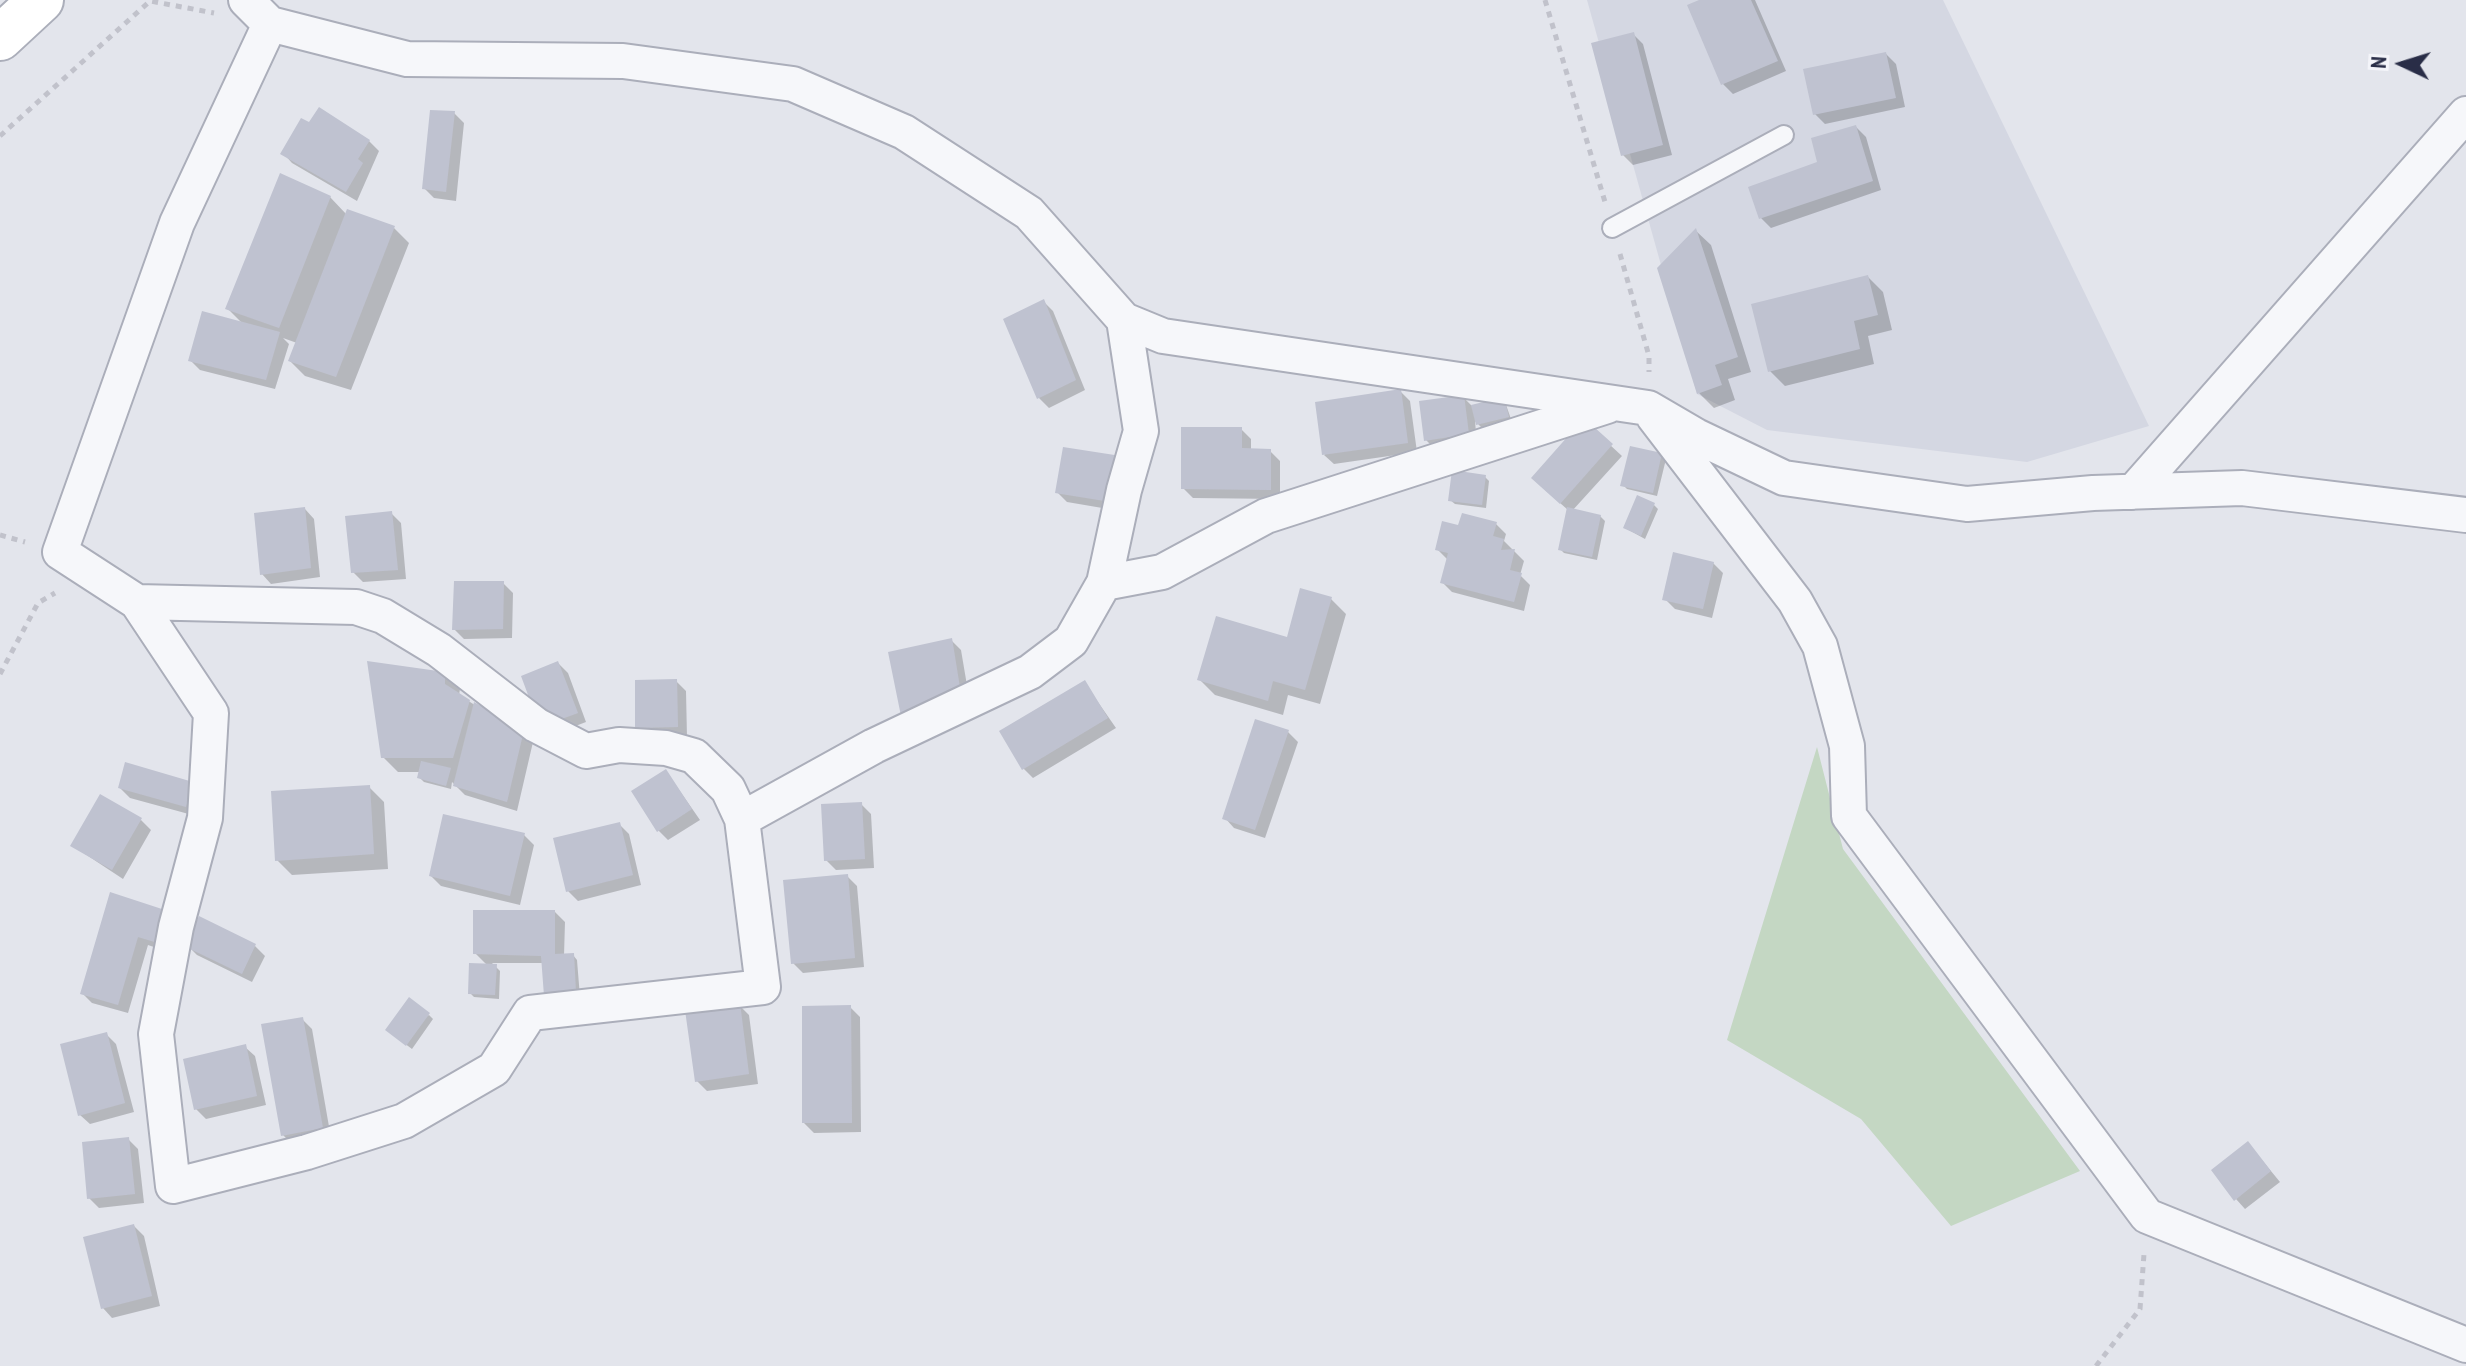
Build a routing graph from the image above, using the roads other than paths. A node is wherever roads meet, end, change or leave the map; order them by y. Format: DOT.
graph roads {
  1 [pos="41,0"];
  2 [pos="246,0"];
  3 [pos="270,24"];
  4 [pos="0,38"];
  5 [pos="2466,114"];
  6 [pos="1784,135"];
  7 [pos="1612,228"];
  8 [pos="1124,320"];
  9 [pos="1613,403"];
  10 [pos="1648,408"];
  11 [pos="2133,492"];
  12 [pos="2466,515"];
  13 [pos="1104,583"];
  14 [pos="137,602"];
  15 [pos="742,819"];
  16 [pos="2466,1345"];
  1 -- 4 [label="street"];
  2 -- 3 [label="street"];
  3 -- 8 [label="street"];
  3 -- 14 [label="street"];
  5 -- 11 [label="street"];
  6 -- 7 [label="lane"];
  8 -- 9 [label="street"];
  8 -- 13 [label="street"];
  9 -- 10 [label="street"];
  9 -- 13 [label="street"];
  10 -- 11 [label="street"];
  10 -- 16 [label="street"];
  11 -- 12 [label="street"];
  13 -- 15 [label="street"];
  14 -- 15 [label="street"];
  14 -- 15 [label="street"];
}
